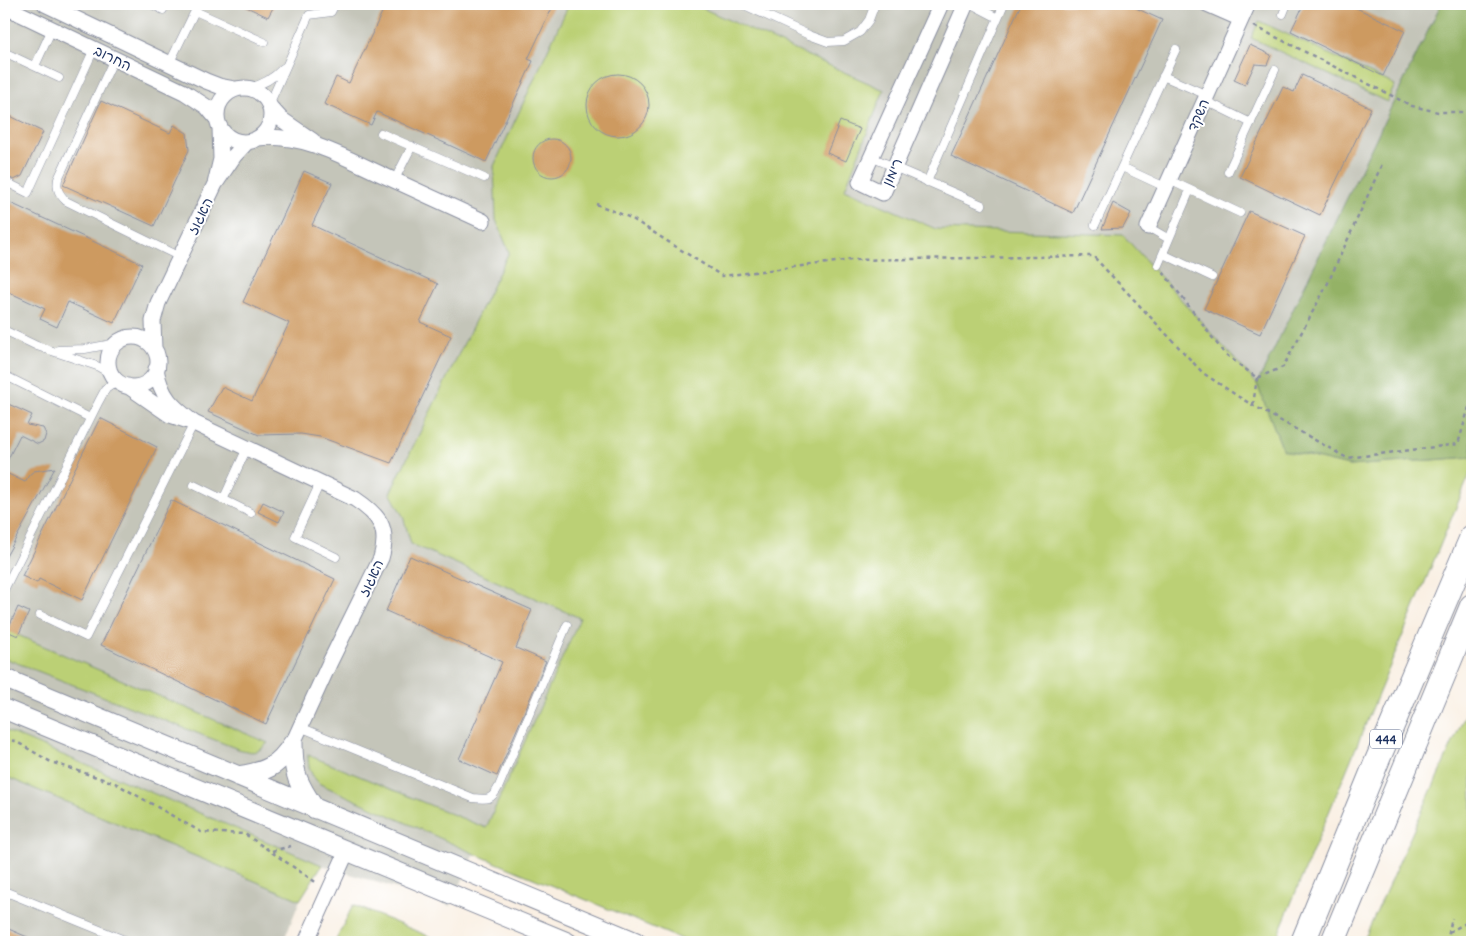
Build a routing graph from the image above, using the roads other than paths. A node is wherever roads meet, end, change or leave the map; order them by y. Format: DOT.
graph roads {
  1 [pos="46,4"];
  2 [pos="151,4"];
  3 [pos="335,4"];
  4 [pos="742,4"];
  5 [pos="875,4"];
  6 [pos="941,4"];
  7 [pos="966,4"];
  8 [pos="971,4"];
  9 [pos="1004,4"];
  10 [pos="1207,4"];
  11 [pos="1248,4"];
  12 [pos="1287,4"];
  13 [pos="4,6"];
  14 [pos="757,7"];
  15 [pos="163,10"];
  16 [pos="1283,14"];
  17 [pos="998,18"];
  18 [pos="1241,19"];
  19 [pos="52,29"];
  20 [pos="264,42"];
  21 [pos="94,49"];
  22 [pos="1176,49"];
  23 [pos="4,52"];
  24 [pos="114,59"];
  25 [pos="288,60"];
  26 [pos="169,64"];
  27 [pos="35,66"];
  28 [pos="1275,70"];
  29 [pos="1163,76"];
  30 [pos="59,78"];
  31 [pos="241,89"];
  32 [pos="1205,98"];
  33 [pos="270,106"];
  34 [pos="218,123"];
  35 [pos="1250,123"];
  36 [pos="381,133"];
  37 [pos="253,140"];
  38 [pos="412,146"];
  39 [pos="326,150"];
  40 [pos="871,157"];
  41 [pos="1122,167"];
  42 [pos="894,168"];
  43 [pos="1228,172"];
  44 [pos="484,178"];
  45 [pos="4,181"];
  46 [pos="394,181"];
  47 [pos="927,182"];
  48 [pos="215,184"];
  49 [pos="1167,184"];
  50 [pos="1190,190"];
  51 [pos="982,205"];
  52 [pos="1240,213"];
  53 [pos="483,221"];
  54 [pos="1095,224"];
  55 [pos="1148,226"];
  56 [pos="1169,239"];
  57 [pos="1163,254"];
  58 [pos="180,258"];
  59 [pos="1158,265"];
  60 [pos="1212,277"];
  61 [pos="158,303"];
  62 [pos="4,330"];
  63 [pos="122,340"];
  64 [pos="154,349"];
  65 [pos="51,350"];
  66 [pos="156,369"];
  67 [pos="4,375"];
  68 [pos="118,380"];
  69 [pos="90,418"];
  70 [pos="194,423"];
  71 [pos="247,448"];
  72 [pos="320,482"];
  73 [pos="194,485"];
  74 [pos="223,500"];
  75 [pos="251,513"];
  76 [pos="1472,537"];
  77 [pos="336,557"];
  78 [pos="4,590"];
  79 [pos="1472,606"];
  80 [pos="40,615"];
  81 [pos="567,625"];
  82 [pos="4,678"];
  83 [pos="4,708"];
  84 [pos="296,735"];
  85 [pos="238,776"];
  86 [pos="315,809"];
  87 [pos="347,851"];
  88 [pos="4,891"];
  89 [pos="108,934"];
  90 [pos="104,942"];
  91 [pos="129,942"];
  92 [pos="306,942"];
  93 [pos="567,942"];
  94 [pos="636,942"];
  95 [pos="1303,942"];
  96 [pos="1333,942"];
  1 -- 26 [label="street, החרוב"];
  2 -- 15 [label="lane"];
  3 -- 25 [label="lane"];
  4 -- 14 [label="lane"];
  5 -- 14 [label="lane"];
  6 -- 40 [label="street, רימון"];
  7 -- 42 [label="street, רימון"];
  8 -- 17 [label="lane"];
  9 -- 17 [label="lane"];
  10 -- 18 [label="street"];
  11 -- 18 [label="street, השקד"];
  12 -- 16 [label="lane"];
  13 -- 19 [label="street, החרוב"];
  17 -- 47 [label="lane"];
  18 -- 32 [label="street, השקד"];
  19 -- 21 [label="street, החרוב"];
  19 -- 27 [label="lane"];
  20 -- 26 [label="lane"];
  21 -- 24 [label="street, החרוב"];
  21 -- 45 [label="lane"];
  22 -- 29 [label="lane"];
  23 -- 27 [label="lane"];
  24 -- 34 [label="street, החרוב"];
  24 -- 58 [label="lane"];
  25 -- 31 [label="lane"];
  25 -- 33 [label="lane"];
  26 -- 31 [label="street, החרוב"];
  27 -- 30 [label="lane"];
  28 -- 35 [label="lane"];
  29 -- 32 [label="lane"];
  29 -- 41 [label="lane"];
  31 -- 33 [label="street"];
  31 -- 34 [label="street"];
  32 -- 35 [label="lane"];
  32 -- 49 [label="street, השקד"];
  33 -- 37 [label="street"];
  33 -- 39 [label="street"];
  34 -- 37 [label="street"];
  34 -- 48 [label="street, האגוז"];
  35 -- 43 [label="lane"];
  36 -- 38 [label="lane"];
  37 -- 39 [label="street"];
  37 -- 48 [label="street, האגוז"];
  38 -- 44 [label="lane"];
  38 -- 46 [label="lane"];
  39 -- 46 [label="street"];
  40 -- 42 [label="lane"];
  40 -- 42 [label="street, רימון"];
  41 -- 49 [label="lane"];
  41 -- 54 [label="lane"];
  42 -- 47 [label="lane"];
  46 -- 53 [label="street"];
  47 -- 51 [label="lane"];
  48 -- 58 [label="street, האגוז"];
  49 -- 50 [label="lane"];
  49 -- 55 [label="street, השקד"];
  50 -- 52 [label="lane"];
  50 -- 56 [label="lane"];
  55 -- 56 [label="lane"];
  56 -- 57 [label="lane"];
  57 -- 59 [label="lane"];
  57 -- 60 [label="lane"];
  58 -- 61 [label="street, האגוז"];
  61 -- 63 [label="street, האגוז"];
  61 -- 64 [label="street, האגוז"];
  62 -- 65 [label="lane, האגוז"];
  63 -- 64 [label="street"];
  63 -- 65 [label="lane, האגוז"];
  63 -- 68 [label="street"];
  64 -- 66 [label="street"];
  65 -- 68 [label="lane, האגוז"];
  66 -- 68 [label="street"];
  66 -- 70 [label="street, האגוז"];
  67 -- 69 [label="lane"];
  68 -- 69 [label="lane"];
  68 -- 70 [label="street, האגוז"];
  69 -- 78 [label="lane"];
  70 -- 71 [label="street, האגוז"];
  70 -- 80 [label="lane"];
  71 -- 72 [label="street, האגוז"];
  71 -- 74 [label="lane"];
  72 -- 77 [label="lane"];
  72 -- 84 [label="street, האגוז"];
  73 -- 74 [label="lane"];
  74 -- 75 [label="lane"];
  76 -- 95 [label="main road, 444"];
  79 -- 96 [label="main road, 444"];
  81 -- 84 [label="lane"];
  82 -- 85 [label="street"];
  83 -- 87 [label="street"];
  84 -- 85 [label="street"];
  84 -- 86 [label="street"];
  85 -- 86 [label="street"];
  86 -- 94 [label="street"];
  87 -- 92 [label="street"];
  87 -- 93 [label="street"];
  88 -- 89 [label="lane"];
  89 -- 90 [label="lane"];
  89 -- 91 [label="lane"];
}
